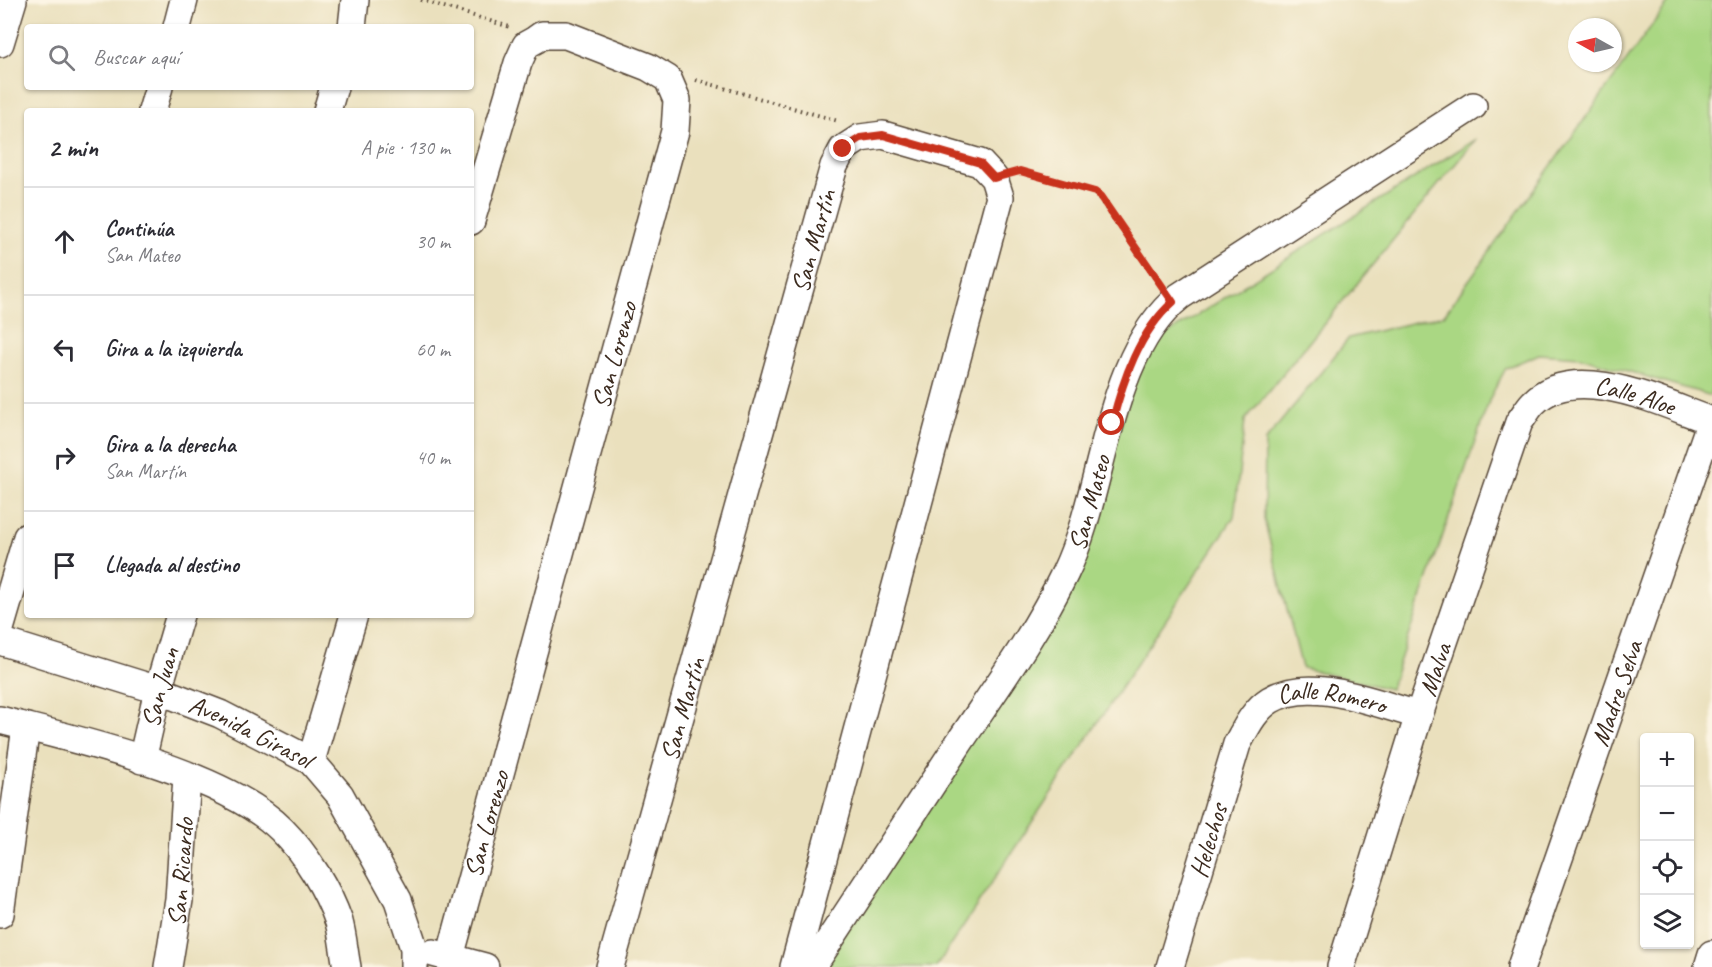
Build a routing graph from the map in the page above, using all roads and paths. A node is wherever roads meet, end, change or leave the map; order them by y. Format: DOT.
graph roads {
  1 [pos="13,0"];
  2 [pos="184,0"];
  3 [pos="356,0"];
  4 [pos="421,0"];
  5 [pos="178,24"];
  6 [pos="352,24"];
  7 [pos="535,40"];
  8 [pos="0,43"];
  9 [pos="668,79"];
  10 [pos="158,90"];
  11 [pos="333,90"];
  12 [pos="1473,106"];
  13 [pos="153,108"];
  14 [pos="328,108"];
  15 [pos="860,138"];
  16 [pos="994,178"];
  17 [pos="474,211"];
  18 [pos="1173,302"];
  19 [pos="1555,389"];
  20 [pos="1712,421"];
  21 [pos="24,547"];
  22 [pos="179,618"];
  23 [pos="353,618"];
  24 [pos="0,629"];
  25 [pos="0,641"];
  26 [pos="158,690"];
  27 [pos="1419,715"];
  28 [pos="1252,717"];
  29 [pos="0,720"];
  30 [pos="26,727"];
  31 [pos="142,760"];
  32 [pos="311,761"];
  33 [pos="187,776"];
  34 [pos="0,914"];
  35 [pos="1712,954"];
  36 [pos="450,957"];
  37 [pos="414,958"];
  38 [pos="168,967"];
  39 [pos="347,967"];
  40 [pos="485,967"];
  41 [pos="610,967"];
  42 [pos="794,967"];
  43 [pos="812,967"];
  44 [pos="1170,967"];
  45 [pos="1341,967"];
  46 [pos="1521,967"];
  47 [pos="1708,967"];
  1 -- 8 [label="street"];
  2 -- 5 [label="street"];
  3 -- 6 [label="street"];
  4 -- 7 [label="path"];
  7 -- 9 [label="street"];
  7 -- 17 [label="street"];
  9 -- 15 [label="path"];
  9 -- 36 [label="street, San Lorenzo"];
  10 -- 13 [label="street"];
  11 -- 14 [label="street"];
  12 -- 18 [label="street, San Mateo"];
  15 -- 16 [label="street"];
  15 -- 41 [label="street, San Martín"];
  16 -- 18 [label="path"];
  16 -- 42 [label="street"];
  18 -- 43 [label="street, San Mateo"];
  19 -- 20 [label="street, Calle Aloe"];
  19 -- 27 [label="street, Malva"];
  20 -- 46 [label="street, Madre Selva"];
  21 -- 24 [label="street"];
  22 -- 26 [label="street, San Juan"];
  23 -- 32 [label="street"];
  25 -- 26 [label="street, Avenida Girasol"];
  26 -- 31 [label="street, San Juan"];
  26 -- 32 [label="street, Avenida Girasol"];
  27 -- 28 [label="street, Calle Romero"];
  27 -- 45 [label="street, Malva"];
  28 -- 44 [label="street, Helechos"];
  29 -- 30 [label="street"];
  30 -- 31 [label="street"];
  30 -- 34 [label="street"];
  31 -- 33 [label="street"];
  32 -- 37 [label="street, Avenida Girasol"];
  33 -- 38 [label="street, San Ricardo"];
  33 -- 39 [label="street"];
  35 -- 47 [label="street"];
  36 -- 37 [label="street"];
  36 -- 40 [label="street"];
}
